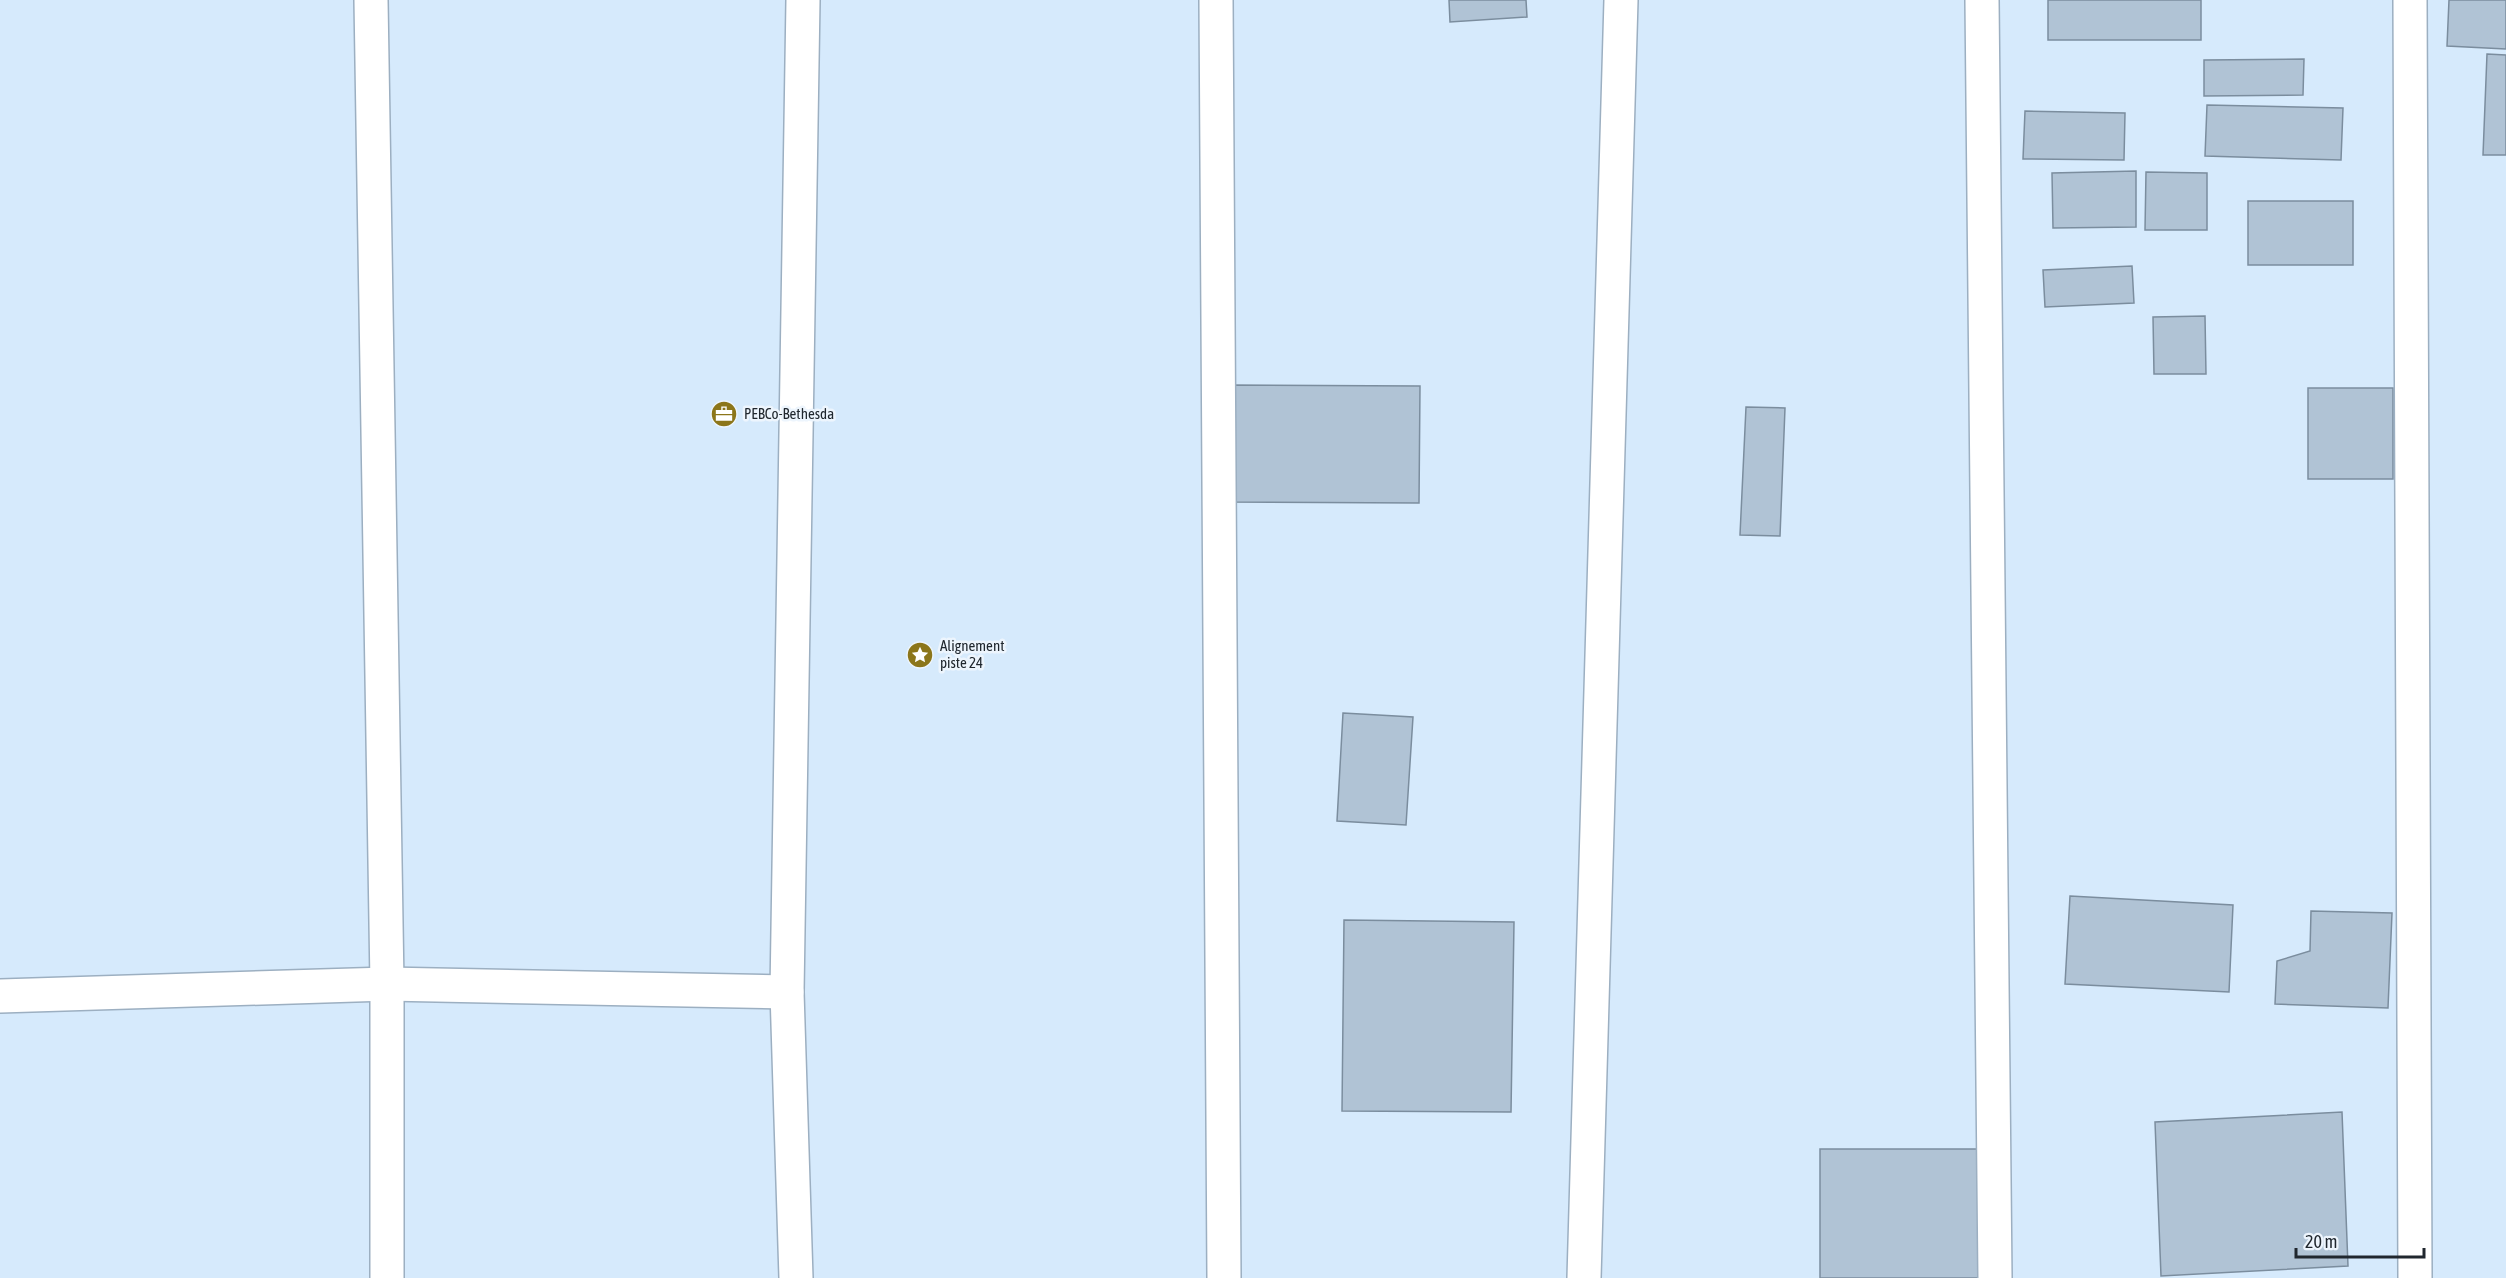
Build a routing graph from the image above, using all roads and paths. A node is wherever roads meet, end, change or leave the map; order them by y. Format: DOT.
graph roads {
  1 [pos="371,0"];
  2 [pos="803,0"];
  3 [pos="1216,0"];
  4 [pos="1621,0"];
  5 [pos="1982,0"];
  6 [pos="2410,0"];
  7 [pos="387,984"];
  8 [pos="787,992"];
  9 [pos="0,996"];
  10 [pos="387,1278"];
  11 [pos="796,1278"];
  12 [pos="1224,1278"];
  13 [pos="1584,1278"];
  14 [pos="1995,1278"];
  15 [pos="2415,1278"];
  1 -- 7 [label="street"];
  2 -- 8 [label="street"];
  3 -- 12 [label="street"];
  4 -- 13 [label="street"];
  5 -- 14 [label="street"];
  6 -- 15 [label="street"];
  7 -- 8 [label="street"];
  7 -- 9 [label="street"];
  7 -- 10 [label="street"];
  8 -- 11 [label="street"];
}
